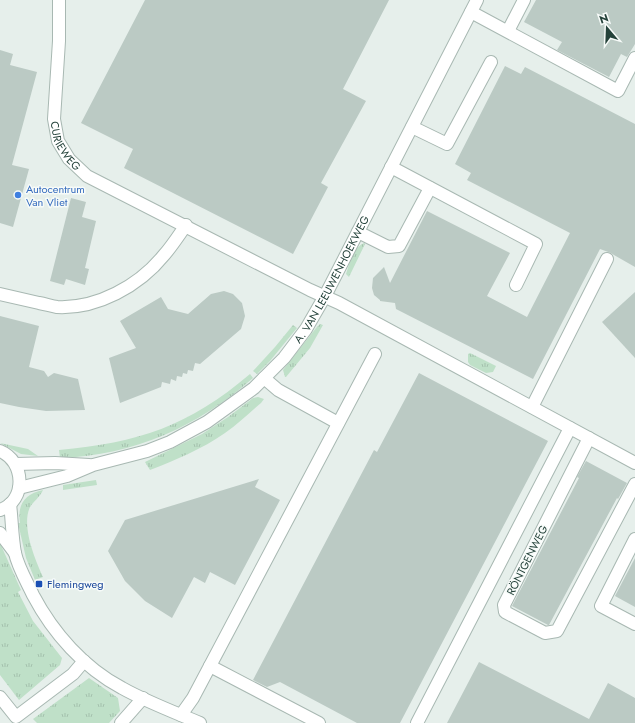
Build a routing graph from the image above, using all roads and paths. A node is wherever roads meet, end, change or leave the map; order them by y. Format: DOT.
graph roads {
  1 [pos="58,0"];
  2 [pos="478,0"];
  3 [pos="524,0"];
  4 [pos="471,12"];
  5 [pos="508,31"];
  6 [pos="635,58"];
  7 [pos="491,62"];
  8 [pos="412,127"];
  9 [pos="391,167"];
  10 [pos="430,188"];
  11 [pos="186,225"];
  12 [pos="358,232"];
  13 [pos="607,259"];
  14 [pos="516,285"];
  15 [pos="0,294"];
  16 [pos="325,296"];
  17 [pos="375,354"];
  18 [pos="264,378"];
  19 [pos="532,407"];
  20 [pos="338,423"];
  21 [pos="570,428"];
  22 [pos="590,438"];
  23 [pos="0,451"];
  24 [pos="635,462"];
  25 [pos="16,464"];
  26 [pos="92,465"];
  27 [pos="635,484"];
  28 [pos="18,488"];
  29 [pos="5,507"];
  30 [pos="0,533"];
  31 [pos="635,539"];
  32 [pos="15,554"];
  33 [pos="635,624"];
  34 [pos="84,662"];
  35 [pos="210,666"];
  36 [pos="0,697"];
  37 [pos="143,698"];
  38 [pos="181,714"];
  39 [pos="19,720"];
  40 [pos="121,723"];
  41 [pos="200,723"];
  42 [pos="319,723"];
  43 [pos="417,723"];
  1 -- 11 [label="street, CURIEWEG"];
  2 -- 4 [label="street, A. VAN LEEUWENHOEKWEG"];
  3 -- 5 [label="street"];
  4 -- 5 [label="street"];
  4 -- 8 [label="street, A. VAN LEEUWENHOEKWEG"];
  5 -- 6 [label="street"];
  7 -- 8 [label="street"];
  8 -- 9 [label="street, A. VAN LEEUWENHOEKWEG"];
  9 -- 10 [label="street"];
  9 -- 12 [label="street, A. VAN LEEUWENHOEKWEG"];
  10 -- 12 [label="street"];
  10 -- 14 [label="street"];
  11 -- 15 [label="street"];
  11 -- 16 [label="street, CURIEWEG"];
  12 -- 16 [label="street, A. VAN LEEUWENHOEKWEG"];
  13 -- 19 [label="street"];
  16 -- 18 [label="street, A. VAN LEEUWENHOEKWEG"];
  16 -- 19 [label="street"];
  17 -- 20 [label="street"];
  18 -- 20 [label="street"];
  18 -- 26 [label="street, A. VAN LEEUWENHOEKWEG"];
  19 -- 21 [label="street"];
  20 -- 35 [label="street"];
  21 -- 22 [label="street"];
  21 -- 43 [label="street"];
  22 -- 24 [label="street"];
  22 -- 27 [label="street, RÖNTGENWEG"];
  23 -- 25 [label="street"];
  25 -- 26 [label="street, A. VAN LEEUWENHOEKWEG"];
  25 -- 28 [label="street"];
  26 -- 28 [label="street, A. VAN LEEUWENHOEKWEG"];
  28 -- 29 [label="street"];
  29 -- 32 [label="street"];
  30 -- 32 [label="street"];
  31 -- 33 [label="street"];
  32 -- 34 [label="street"];
  34 -- 37 [label="street"];
  34 -- 39 [label="street"];
  35 -- 38 [label="street"];
  35 -- 42 [label="street"];
  36 -- 39 [label="street"];
  37 -- 38 [label="street"];
  37 -- 40 [label="street"];
  38 -- 41 [label="street"];
}
